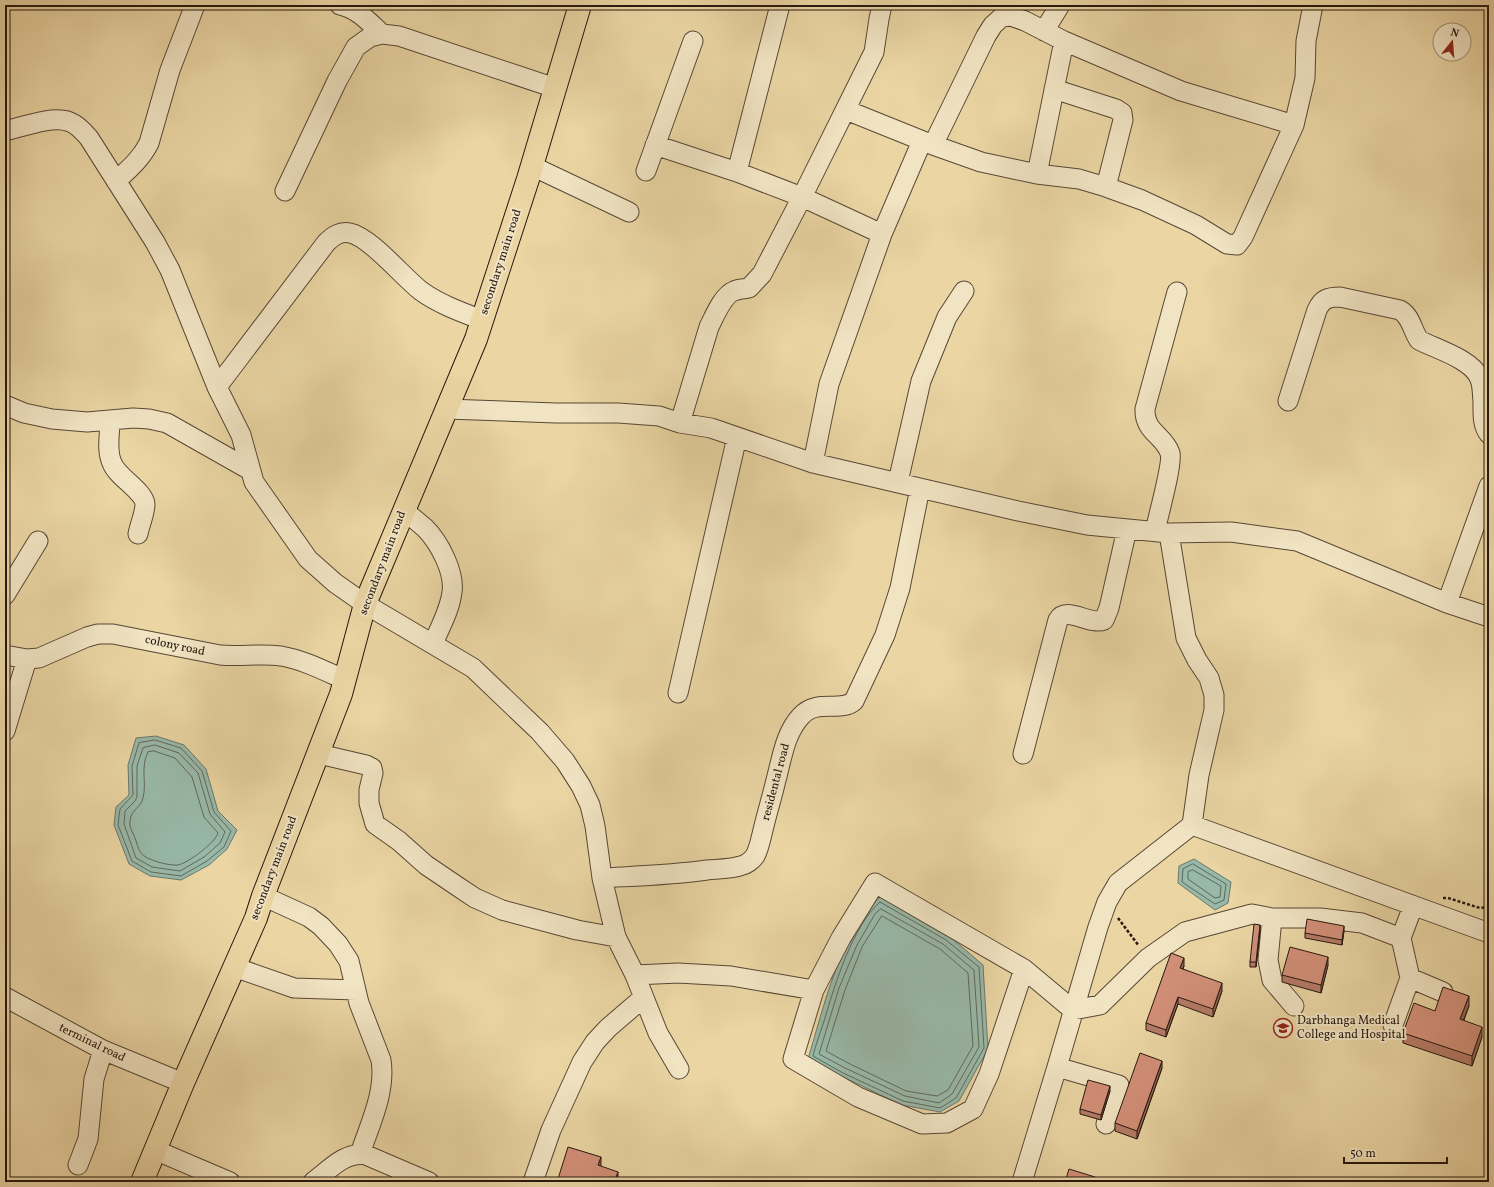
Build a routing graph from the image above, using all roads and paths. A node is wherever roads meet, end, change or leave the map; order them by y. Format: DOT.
graph roads {
  1 [pos="195,5"];
  2 [pos="340,5"];
  3 [pos="580,5"];
  4 [pos="780,5"];
  5 [pos="882,5"];
  6 [pos="1060,5"];
  7 [pos="1313,5"];
  8 [pos="1044,31"];
  9 [pos="382,34"];
  10 [pos="693,41"];
  11 [pos="1064,41"];
  12 [pos="555,88"];
  13 [pos="1054,89"];
  14 [pos="846,110"];
  15 [pos="1294,125"];
  16 [pos="5,131"];
  17 [pos="928,143"];
  18 [pos="655,145"];
  19 [pos="532,166"];
  20 [pos="646,171"];
  21 [pos="737,172"];
  22 [pos="1037,174"];
  23 [pos="116,181"];
  24 [pos="1106,187"];
  25 [pos="285,190"];
  26 [pos="802,197"];
  27 [pos="629,212"];
  28 [pos="882,234"];
  29 [pos="964,291"];
  30 [pos="1177,292"];
  31 [pos="482,320"];
  32 [pos="217,388"];
  33 [pos="1288,401"];
  34 [pos="5,405"];
  35 [pos="446,409"];
  36 [pos="110,420"];
  37 [pos="680,423"];
  38 [pos="1489,434"];
  39 [pos="737,437"];
  40 [pos="813,463"];
  41 [pos="250,470"];
  42 [pos="898,482"];
  43 [pos="1489,486"];
  44 [pos="920,488"];
  45 [pos="404,511"];
  46 [pos="1126,529"];
  47 [pos="1162,532"];
  48 [pos="138,534"];
  49 [pos="38,541"];
  50 [pos="5,595"];
  51 [pos="1447,603"];
  52 [pos="365,604"];
  53 [pos="1489,617"];
  54 [pos="433,644"];
  55 [pos="5,655"];
  56 [pos="27,659"];
  57 [pos="345,680"];
  58 [pos="678,693"];
  59 [pos="5,731"];
  60 [pos="319,754"];
  61 [pos="1023,754"];
  62 [pos="1192,826"];
  63 [pos="602,878"];
  64 [pos="263,896"];
  65 [pos="1107,902"];
  66 [pos="1413,906"];
  67 [pos="1272,918"];
  68 [pos="1489,933"];
  69 [pos="616,937"];
  70 [pos="1401,938"];
  71 [pos="1148,958"];
  72 [pos="234,967"];
  73 [pos="1024,968"];
  74 [pos="635,975"];
  75 [pos="1410,978"];
  76 [pos="356,990"];
  77 [pos="814,990"];
  78 [pos="1444,992"];
  79 [pos="5,997"];
  80 [pos="643,998"];
  81 [pos="1294,1006"];
  82 [pos="1073,1010"];
  83 [pos="1393,1025"];
  84 [pos="103,1050"];
  85 [pos="1057,1067"];
  86 [pos="679,1069"];
  87 [pos="183,1084"];
  88 [pos="1106,1124"];
  89 [pos="155,1150"];
  90 [pos="360,1154"];
  91 [pos="78,1165"];
  92 [pos="142,1182"];
  93 [pos="230,1182"];
  94 [pos="313,1182"];
  95 [pos="429,1182"];
  96 [pos="533,1182"];
  97 [pos="1022,1182"];
  1 -- 23 [label="street"];
  2 -- 9 [label="street"];
  3 -- 12 [label="main road, secondary main road"];
  4 -- 21 [label="street"];
  5 -- 14 [label="street"];
  6 -- 8 [label="street"];
  7 -- 15 [label="street"];
  8 -- 11 [label="street"];
  8 -- 17 [label="street"];
  9 -- 12 [label="street"];
  9 -- 25 [label="street"];
  10 -- 18 [label="street"];
  11 -- 13 [label="street"];
  11 -- 15 [label="street"];
  12 -- 19 [label="main road, secondary main road"];
  13 -- 22 [label="street"];
  13 -- 24 [label="street"];
  14 -- 17 [label="street"];
  14 -- 26 [label="street"];
  15 -- 24 [label="street"];
  16 -- 23 [label="street"];
  17 -- 22 [label="street"];
  17 -- 28 [label="street"];
  18 -- 20 [label="street"];
  18 -- 21 [label="street"];
  19 -- 27 [label="street"];
  19 -- 31 [label="main road, secondary main road"];
  21 -- 26 [label="street"];
  22 -- 24 [label="street"];
  23 -- 32 [label="street"];
  26 -- 28 [label="street"];
  26 -- 37 [label="street"];
  28 -- 40 [label="street"];
  29 -- 42 [label="street"];
  30 -- 47 [label="street"];
  31 -- 32 [label="street"];
  31 -- 35 [label="main road, secondary main road"];
  32 -- 41 [label="street"];
  33 -- 38 [label="street"];
  34 -- 36 [label="street"];
  35 -- 37 [label="street"];
  35 -- 45 [label="main road, secondary main road"];
  36 -- 41 [label="street"];
  36 -- 48 [label="street"];
  37 -- 39 [label="street"];
  39 -- 40 [label="street"];
  39 -- 58 [label="street"];
  40 -- 42 [label="street"];
  41 -- 52 [label="street"];
  42 -- 44 [label="street"];
  43 -- 51 [label="street"];
  44 -- 46 [label="street"];
  44 -- 63 [label="street, residental road"];
  45 -- 52 [label="main road, secondary main road"];
  45 -- 54 [label="street"];
  46 -- 47 [label="street"];
  46 -- 61 [label="street"];
  47 -- 51 [label="street"];
  47 -- 62 [label="street"];
  49 -- 50 [label="street"];
  51 -- 53 [label="street"];
  52 -- 54 [label="street"];
  52 -- 57 [label="main road, secondary main road"];
  54 -- 63 [label="street"];
  55 -- 56 [label="street, colony road"];
  56 -- 57 [label="street, colony road"];
  56 -- 59 [label="street"];
  57 -- 60 [label="main road, secondary main road"];
  60 -- 64 [label="main road, secondary main road"];
  60 -- 69 [label="street"];
  62 -- 65 [label="street"];
  62 -- 66 [label="street"];
  63 -- 69 [label="street"];
  64 -- 72 [label="main road, secondary main road"];
  64 -- 76 [label="street"];
  65 -- 71 [label="path"];
  65 -- 82 [label="street"];
  66 -- 68 [label="street"];
  66 -- 70 [label="street"];
  67 -- 70 [label="street"];
  67 -- 71 [label="street"];
  67 -- 81 [label="street"];
  69 -- 74 [label="street"];
  70 -- 75 [label="street"];
  71 -- 82 [label="street"];
  72 -- 76 [label="street"];
  72 -- 87 [label="main road, secondary main road"];
  73 -- 77 [label="street"];
  73 -- 77 [label="street"];
  73 -- 82 [label="street"];
  74 -- 77 [label="street"];
  74 -- 80 [label="street"];
  75 -- 78 [label="street"];
  75 -- 83 [label="street"];
  76 -- 90 [label="street"];
  79 -- 84 [label="street, terminal road"];
  80 -- 86 [label="street"];
  80 -- 96 [label="street"];
  82 -- 85 [label="street"];
  84 -- 87 [label="street, terminal road"];
  84 -- 91 [label="street"];
  85 -- 88 [label="street"];
  85 -- 97 [label="street"];
  87 -- 89 [label="main road, secondary main road"];
  89 -- 92 [label="main road, secondary main road"];
  89 -- 93 [label="street"];
  90 -- 94 [label="street"];
  90 -- 95 [label="street"];
}
